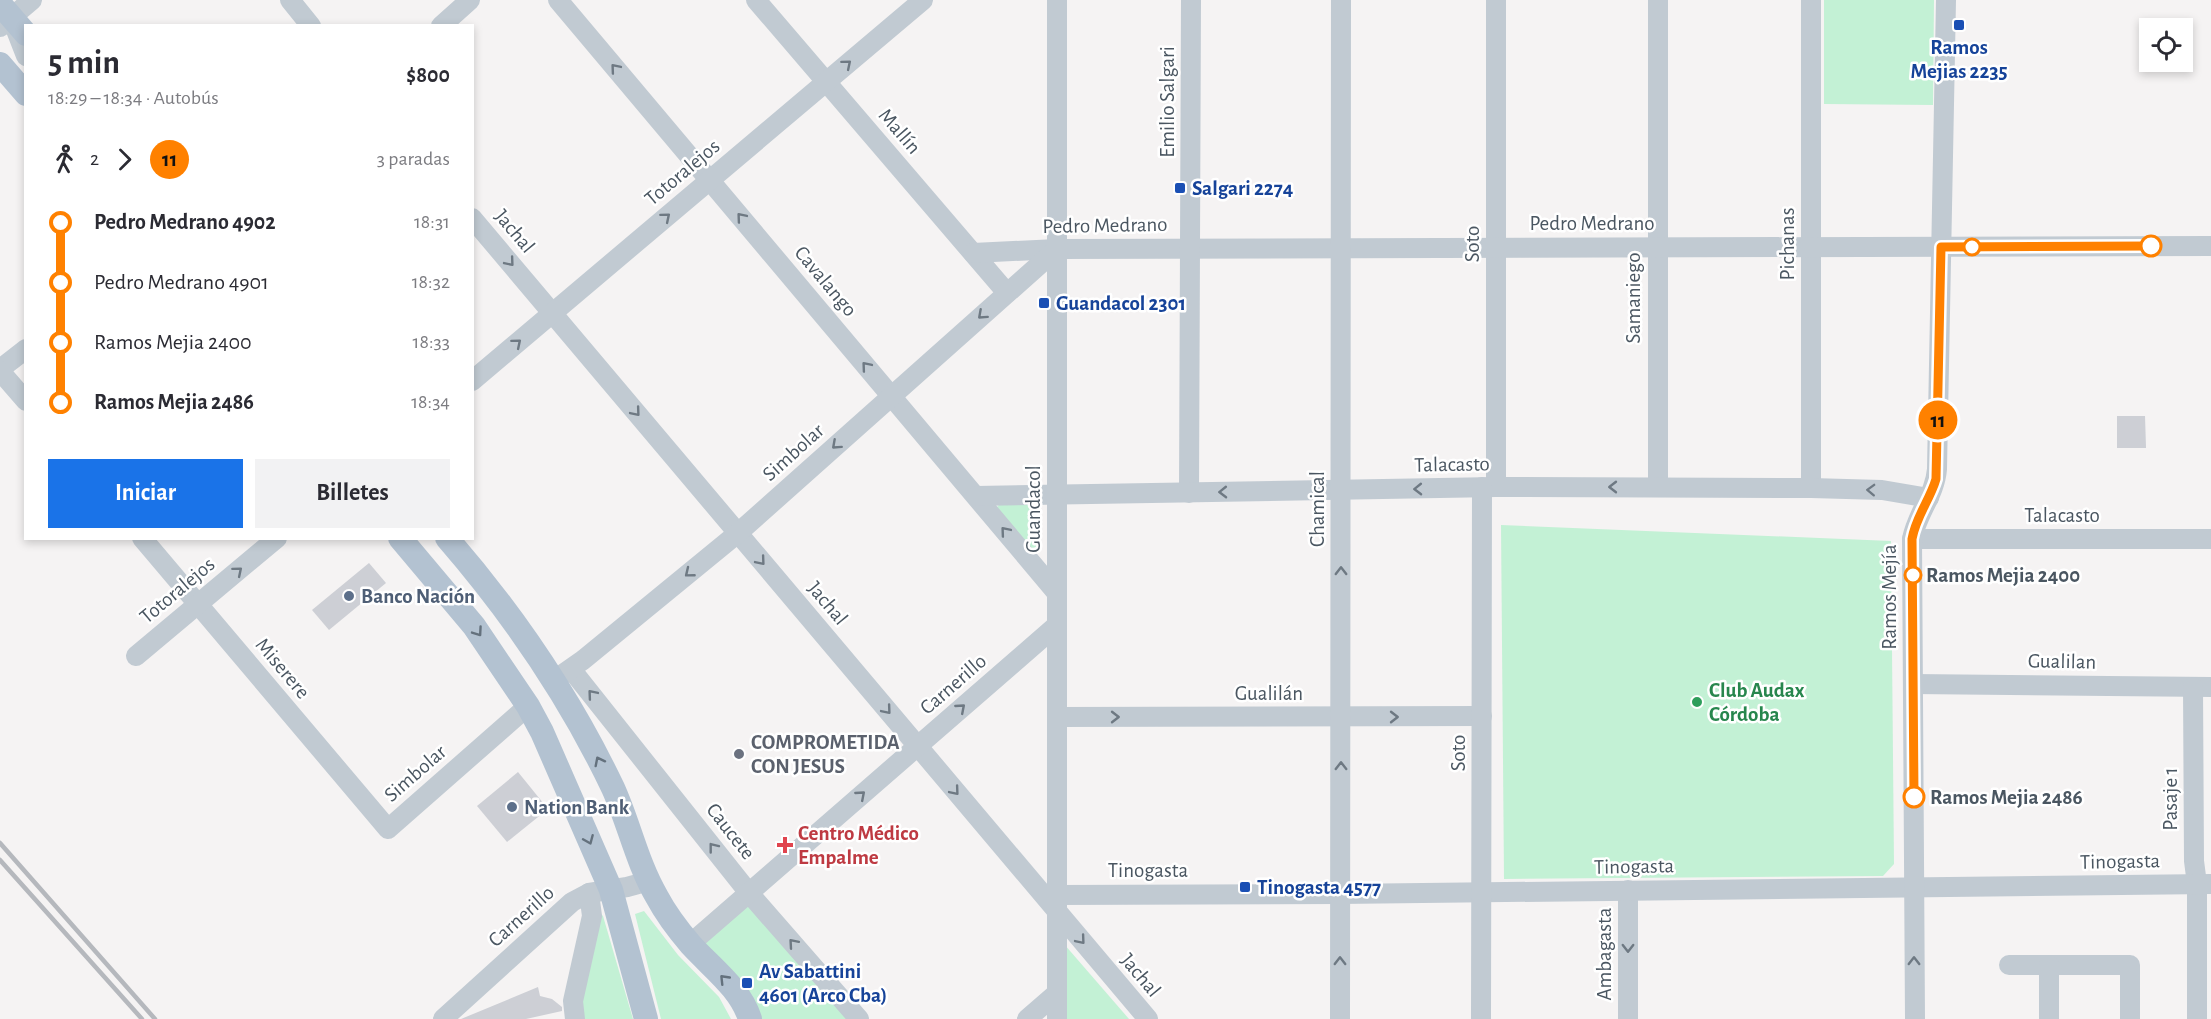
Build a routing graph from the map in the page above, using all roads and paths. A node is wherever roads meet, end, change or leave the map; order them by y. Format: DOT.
graph roads {
  1 [pos="32,0"];
  2 [pos="290,0"];
  3 [pos="470,0"];
  4 [pos="558,0"];
  5 [pos="756,0"];
  6 [pos="923,0"];
  7 [pos="1057,0"];
  8 [pos="1191,0"];
  9 [pos="1341,0"];
  10 [pos="1496,0"];
  11 [pos="1658,0"];
  12 [pos="1811,0"];
  13 [pos="1946,0"];
  14 [pos="9,20"];
  15 [pos="309,24"];
  16 [pos="443,24"];
  17 [pos="24,52"];
  18 [pos="0,64"];
  19 [pos="826,82"];
  20 [pos="24,92"];
  21 [pos="709,180"];
  22 [pos="474,220"];
  23 [pos="2211,246"];
  24 [pos="1658,247"];
  25 [pos="1811,247"];
  26 [pos="1941,247"];
  27 [pos="1191,248"];
  28 [pos="1341,248"];
  29 [pos="1496,248"];
  30 [pos="1057,249"];
  31 [pos="973,253"];
  32 [pos="1007,293"];
  33 [pos="553,313"];
  34 [pos="24,351"];
  35 [pos="0,370"];
  36 [pos="474,379"];
  37 [pos="891,396"];
  38 [pos="24,399"];
  39 [pos="1489,487"];
  40 [pos="1658,488"];
  41 [pos="1811,488"];
  42 [pos="1341,490"];
  43 [pos="1190,493"];
  44 [pos="1057,495"];
  45 [pos="976,496"];
  46 [pos="1929,498"];
  47 [pos="738,533"];
  48 [pos="1912,539"];
  49 [pos="2211,539"];
  50 [pos="144,540"];
  51 [pos="275,540"];
  52 [pos="402,540"];
  53 [pos="449,540"];
  54 [pos="1056,592"];
  55 [pos="198,604"];
  56 [pos="1057,625"];
  57 [pos="136,656"];
  58 [pos="562,675"];
  59 [pos="1913,684"];
  60 [pos="2202,687"];
  61 [pos="528,706"];
  62 [pos="1482,716"];
  63 [pos="1057,717"];
  64 [pos="1341,717"];
  65 [pos="917,746"];
  66 [pos="388,829"];
  67 [pos="649,881"];
  68 [pos="2204,884"];
  69 [pos="1914,887"];
  70 [pos="1628,890"];
  71 [pos="1481,891"];
  72 [pos="600,892"];
  73 [pos="749,893"];
  74 [pos="1340,894"];
  75 [pos="1057,903"];
  76 [pos="690,944"];
  77 [pos="2009,965"];
  78 [pos="2049,965"];
  79 [pos="1057,993"];
  80 [pos="442,1019"];
  81 [pos="575,1019"];
  82 [pos="646,1019"];
  83 [pos="750,1019"];
  84 [pos="859,1019"];
  85 [pos="1028,1019"];
  86 [pos="1057,1019"];
  87 [pos="1148,1019"];
  88 [pos="1340,1019"];
  89 [pos="1481,1019"];
  90 [pos="1628,1019"];
  91 [pos="1915,1019"];
  92 [pos="2049,1019"];
  93 [pos="2130,1019"];
  94 [pos="2197,1019"];
  1 -- 14 [label="street"];
  2 -- 15 [label="street"];
  3 -- 16 [label="street"];
  21 -- 4 [label="street, Cavalango, one-way"];
  5 -- 19 [label="street, Mallín"];
  19 -- 6 [label="street, Totoralejos, one-way"];
  7 -- 30 [label="street, Guandacol"];
  8 -- 27 [label="street, Emilio Salgari"];
  9 -- 28 [label="street, Chamical"];
  10 -- 29 [label="street, Soto"];
  11 -- 24 [label="street, Samaniego"];
  12 -- 25 [label="street, Pichanas"];
  13 -- 26 [label="street, Ramos Mejía"];
  14 -- 17 [label="street"];
  18 -- 20 [label="main road"];
  19 -- 21 [label="street, Totoralejos"];
  19 -- 31 [label="street, Mallín"];
  33 -- 21 [label="street, Totoralejos, one-way"];
  37 -- 21 [label="street, Cavalango, one-way"];
  22 -- 33 [label="street, Jachal, one-way"];
  23 -- 26 [label="street, Pedro Medrano"];
  24 -- 25 [label="street, Pedro Medrano"];
  24 -- 29 [label="street, Pedro Medrano"];
  24 -- 40 [label="street, Samaniego"];
  25 -- 26 [label="street, Pedro Medrano"];
  25 -- 41 [label="street, Pichanas"];
  26 -- 46 [label="street, Ramos Mejía"];
  27 -- 28 [label="street, Pedro Medrano"];
  27 -- 30 [label="street, Pedro Medrano"];
  27 -- 43 [label="street, Emilio Salgari"];
  28 -- 29 [label="street, Pedro Medrano"];
  28 -- 42 [label="street, Chamical"];
  29 -- 39 [label="street, Soto"];
  30 -- 31 [label="street, Pedro Medrano"];
  30 -- 32 [label="street, Simbolar"];
  30 -- 44 [label="street, Guandacol"];
  31 -- 32 [label="street, Mallín"];
  32 -- 37 [label="street, Simbolar, one-way"];
  36 -- 33 [label="street, Totoralejos, one-way"];
  33 -- 47 [label="street, Jachal, one-way"];
  34 -- 35 [label="street"];
  35 -- 38 [label="street"];
  37 -- 45 [label="street, Cavalango"];
  37 -- 47 [label="street, Simbolar, one-way"];
  40 -- 39 [label="street, Talacasto, one-way"];
  39 -- 42 [label="street, Talacasto, one-way"];
  39 -- 62 [label="street, Soto"];
  40 -- 41 [label="street, Talacasto"];
  46 -- 41 [label="street, Talacasto, one-way"];
  42 -- 43 [label="street, Talacasto, one-way"];
  64 -- 42 [label="street, Chamical, one-way"];
  43 -- 44 [label="street, Talacasto"];
  44 -- 45 [label="street, Talacasto"];
  44 -- 54 [label="street, Guandacol"];
  54 -- 45 [label="street, Cavalango, one-way"];
  46 -- 48 [label="street, Ramos Mejía"];
  47 -- 58 [label="street, Simbolar, one-way"];
  47 -- 65 [label="street, Jachal, one-way"];
  48 -- 49 [label="street, Talacasto"];
  48 -- 59 [label="street, Ramos Mejía"];
  50 -- 55 [label="street, Miserere"];
  55 -- 51 [label="street, Totoralejos, one-way"];
  52 -- 61 [label="main road, one-way"];
  53 -- 58 [label="main road"];
  54 -- 56 [label="street, Guandacol"];
  55 -- 57 [label="street, Totoralejos"];
  55 -- 66 [label="street, Miserere"];
  56 -- 63 [label="street, Guandacol"];
  65 -- 56 [label="street, Carnerillo, one-way"];
  67 -- 58 [label="main road, one-way"];
  73 -- 58 [label="street, Caucete, one-way"];
  59 -- 60 [label="street, Gualilan"];
  59 -- 69 [label="street, Ramos Mejía"];
  60 -- 68 [label="street, Pasaje 1"];
  61 -- 66 [label="street, Simbolar"];
  61 -- 72 [label="main road, one-way"];
  64 -- 62 [label="street, Gualilán, one-way"];
  62 -- 71 [label="street, Soto"];
  63 -- 64 [label="street, Gualilán, one-way"];
  63 -- 75 [label="street, Guandacol"];
  74 -- 64 [label="street, Chamical, one-way"];
  73 -- 65 [label="street, Carnerillo, one-way"];
  65 -- 75 [label="street, Jachal, one-way"];
  67 -- 72 [label="street, Carnerillo"];
  67 -- 76 [label="main road"];
  68 -- 69 [label="street, Tinogasta"];
  68 -- 94 [label="street, Pasaje 1"];
  69 -- 70 [label="street, Tinogasta"];
  91 -- 69 [label="street, Ramos Mejía, one-way"];
  70 -- 71 [label="street, Tinogasta"];
  70 -- 90 [label="street, Ambagasta, one-way"];
  71 -- 74 [label="street, Tinogasta"];
  71 -- 89 [label="street, Soto"];
  72 -- 80 [label="street, Carnerillo"];
  72 -- 81 [label="street"];
  72 -- 82 [label="main road"];
  73 -- 76 [label="street, Carnerillo"];
  84 -- 73 [label="street, Caucete, one-way"];
  74 -- 75 [label="street, Tinogasta"];
  88 -- 74 [label="street, Chamical, one-way"];
  75 -- 79 [label="street, Guandacol"];
  75 -- 87 [label="street, Jachal, one-way"];
  83 -- 76 [label="main road, one-way"];
  77 -- 78 [label="street"];
  78 -- 92 [label="street"];
  78 -- 93 [label="street"];
  79 -- 85 [label="street"];
  79 -- 86 [label="street, Guandacol"];
}
